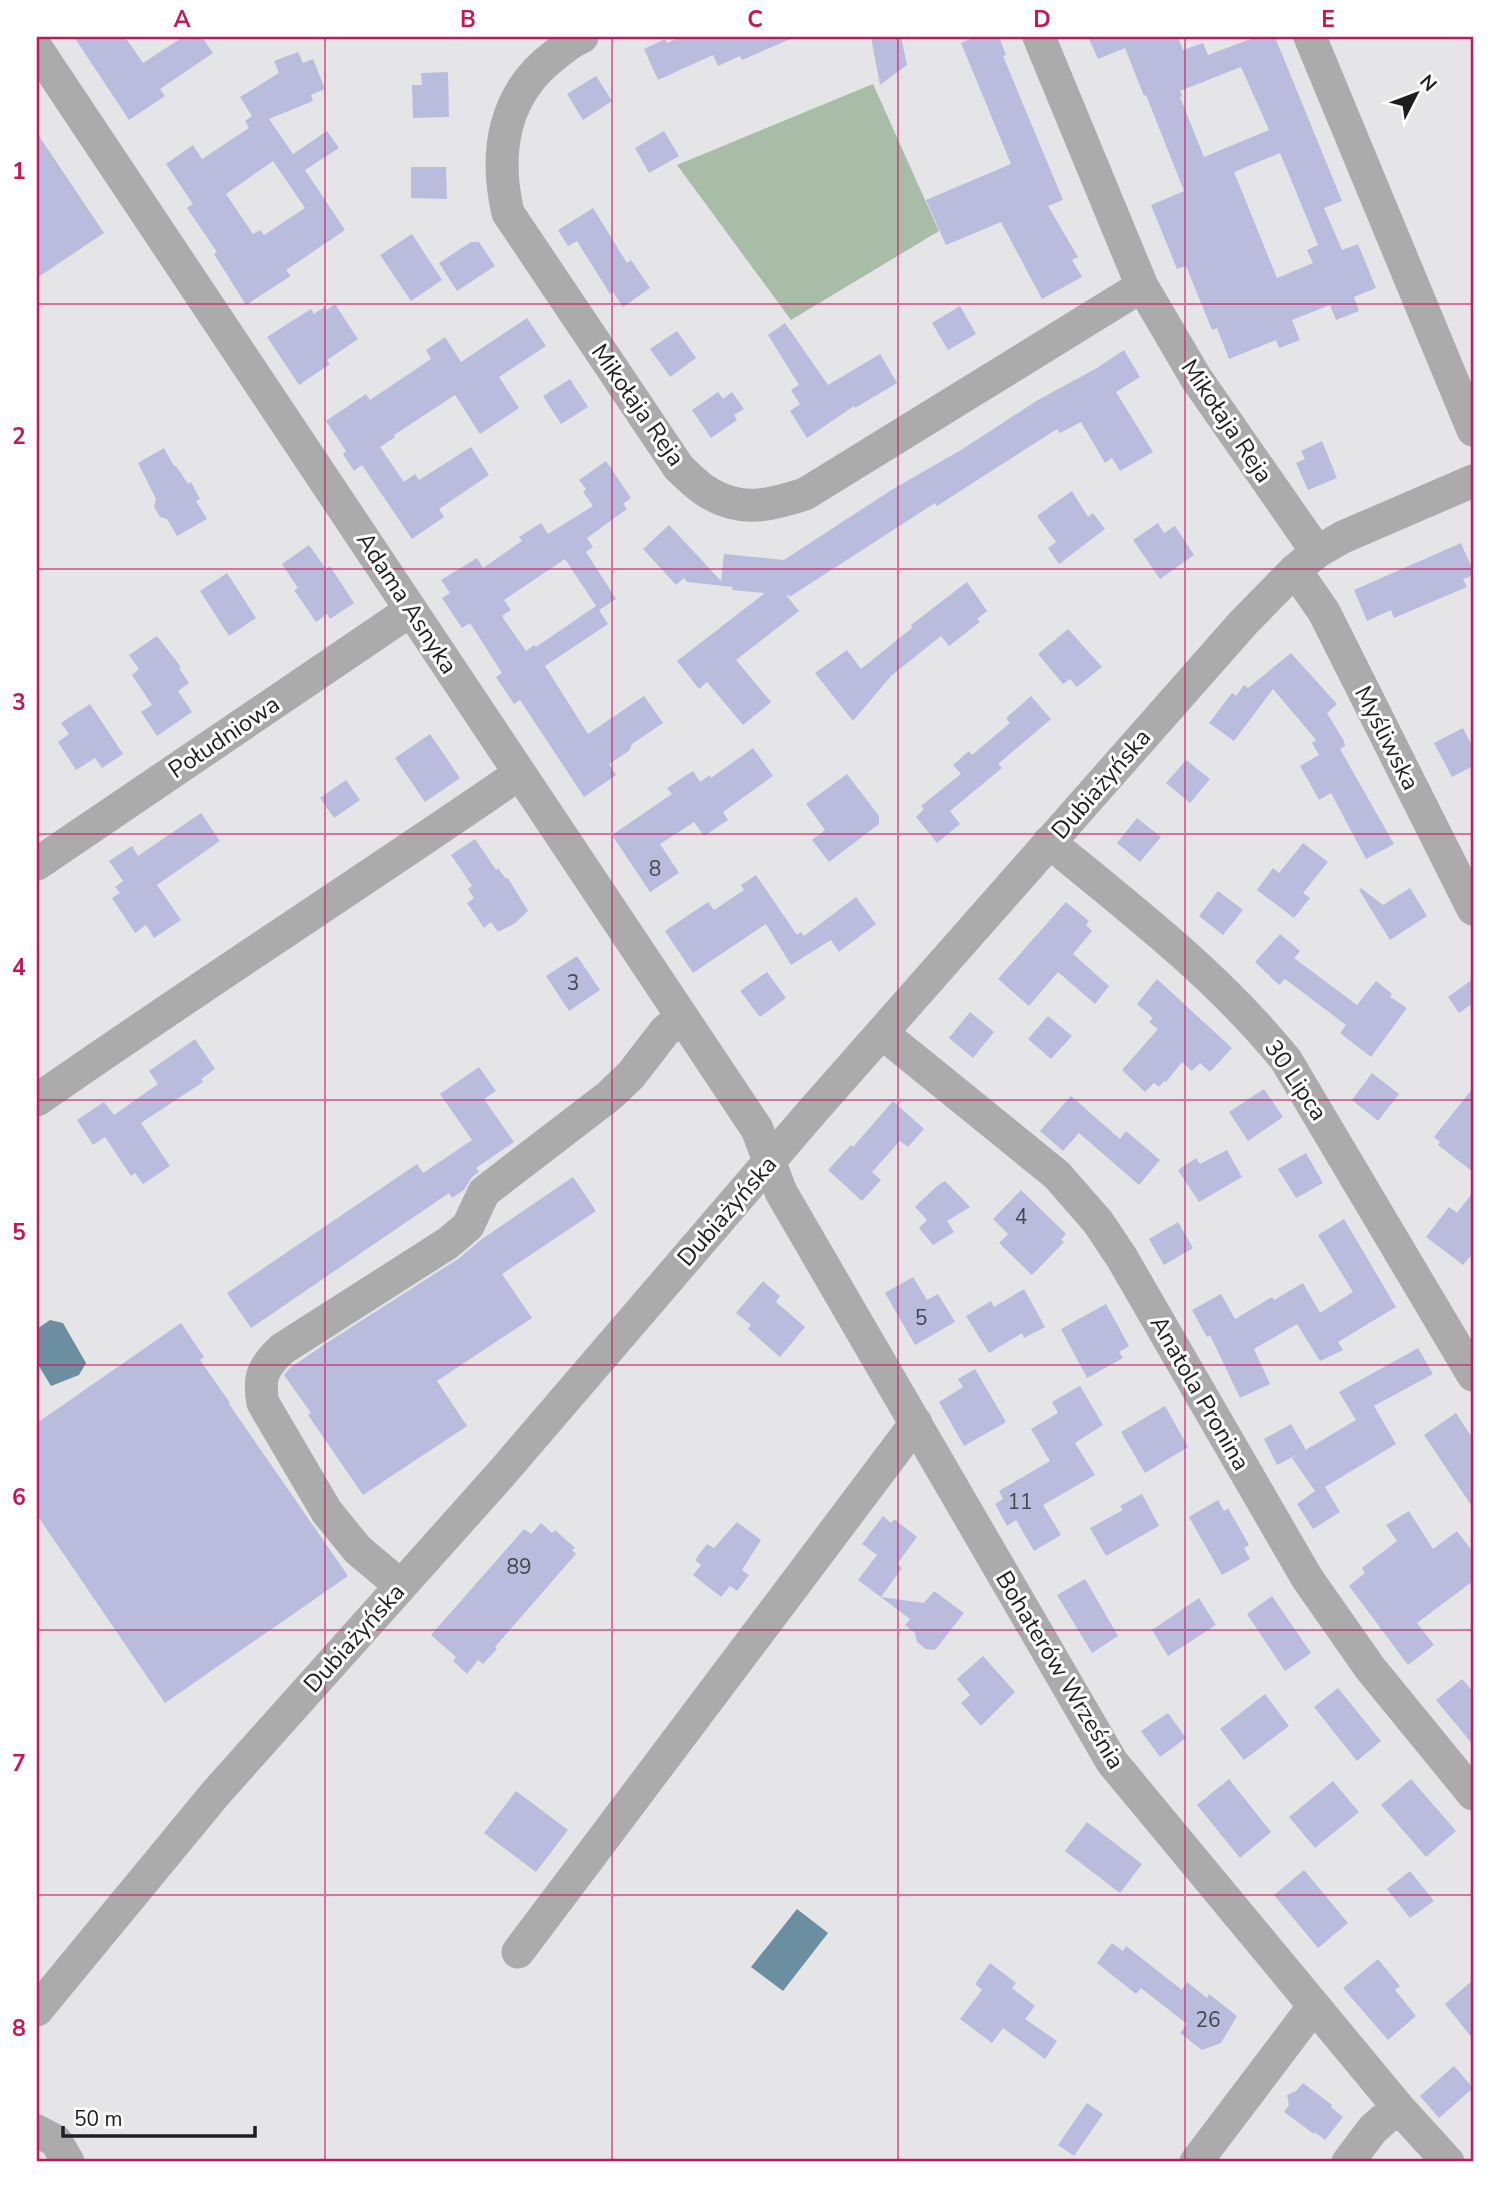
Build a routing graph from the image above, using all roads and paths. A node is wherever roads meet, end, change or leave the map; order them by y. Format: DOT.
graph roads {
  1 [pos="582,37"];
  2 [pos="1039,37"];
  3 [pos="1310,37"];
  4 [pos="39,59"];
  5 [pos="1142,286"];
  6 [pos="1473,430"];
  7 [pos="1473,481"];
  8 [pos="1306,561"];
  9 [pos="411,610"];
  10 [pos="519,774"];
  11 [pos="1049,842"];
  12 [pos="37,864"];
  13 [pos="1473,909"];
  14 [pos="682,1017"];
  15 [pos="882,1033"];
  16 [pos="37,1100"];
  17 [pos="770,1161"];
  18 [pos="1473,1375"];
  19 [pos="916,1423"];
  20 [pos="401,1586"];
  21 [pos="1473,1794"];
  22 [pos="518,1952"];
  23 [pos="1314,2006"];
  24 [pos="37,2010"];
  25 [pos="1398,2107"];
  26 [pos="37,2131"];
  27 [pos="68,2162"];
  28 [pos="1196,2162"];
  29 [pos="1348,2162"];
  30 [pos="1448,2162"];
  1 -- 5 [label="street, Mikołaja Reja"];
  2 -- 5 [label="street, Mikołaja Reja"];
  3 -- 6 [label="street"];
  4 -- 9 [label="street, Adama Asnyka"];
  5 -- 8 [label="street, Mikołaja Reja"];
  7 -- 8 [label="street, Dubiażyńska"];
  8 -- 11 [label="street, Dubiażyńska"];
  8 -- 13 [label="street, Myśliwska"];
  9 -- 10 [label="street, Adama Asnyka"];
  9 -- 12 [label="street, Południowa"];
  10 -- 14 [label="street, Adama Asnyka"];
  10 -- 16 [label="street"];
  11 -- 15 [label="street, Dubiażyńska"];
  11 -- 18 [label="street, 30 Lipca"];
  14 -- 17 [label="street, Adama Asnyka"];
  14 -- 20 [label="street"];
  15 -- 17 [label="street, Dubiażyńska"];
  15 -- 21 [label="street, Anatola Pronina"];
  17 -- 19 [label="street, Bohaterów Września"];
  17 -- 20 [label="street, Dubiażyńska"];
  19 -- 22 [label="street"];
  19 -- 23 [label="street, Bohaterów Września"];
  20 -- 24 [label="street, Dubiażyńska"];
  23 -- 25 [label="street, Bohaterów Września"];
  23 -- 28 [label="street"];
  25 -- 29 [label="street"];
  25 -- 30 [label="street, Bohaterów Września"];
  26 -- 27 [label="street"];
}
